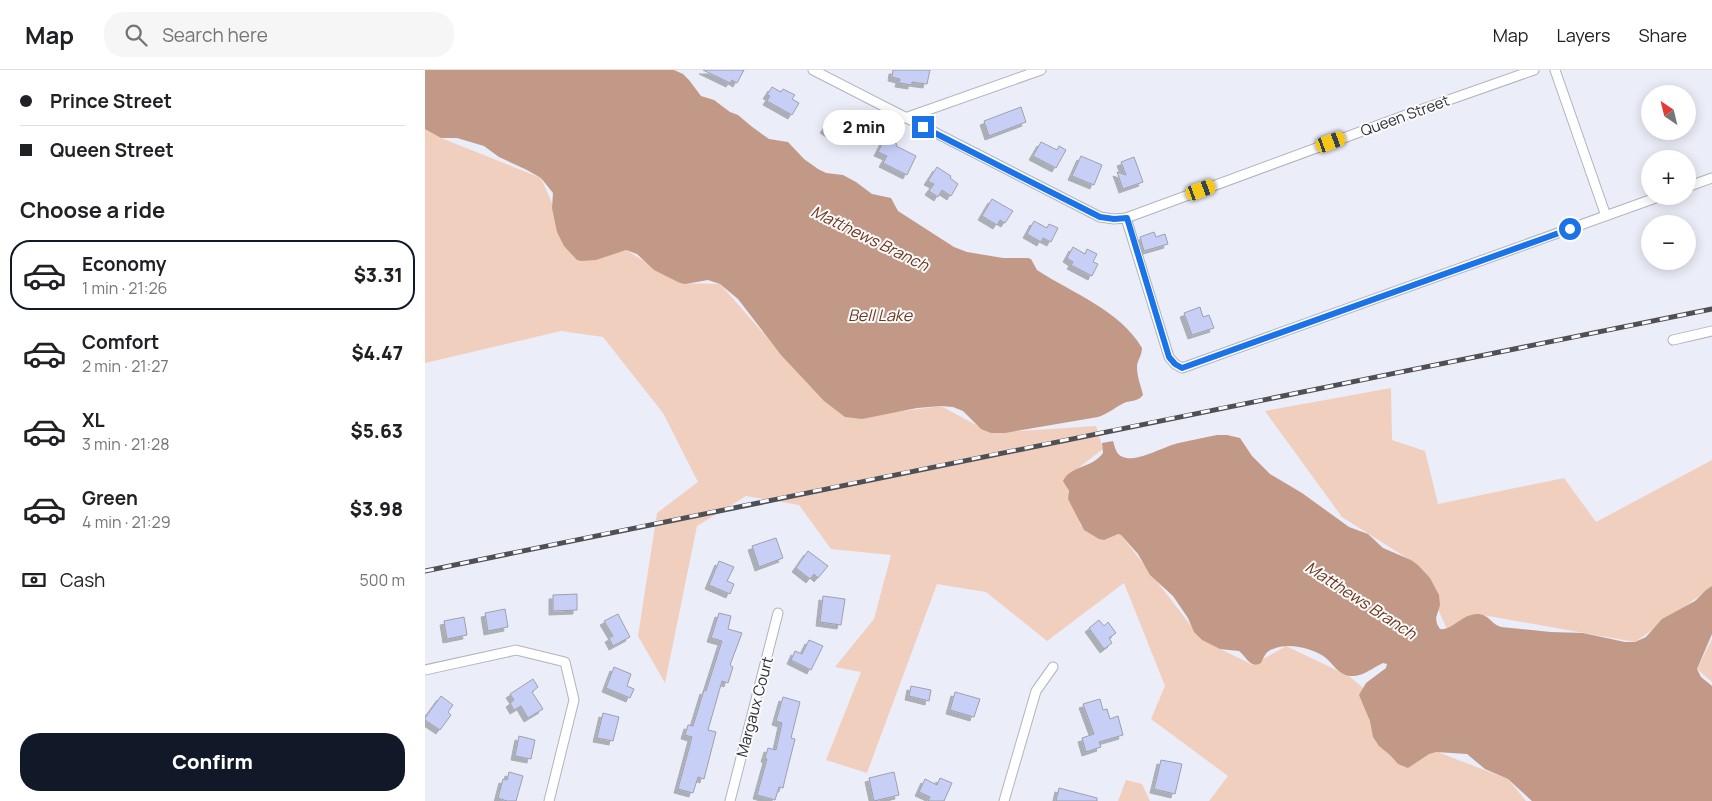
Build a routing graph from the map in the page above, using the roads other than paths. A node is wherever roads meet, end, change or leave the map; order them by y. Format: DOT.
graph roads {
  1 [pos="813,70"];
  2 [pos="1041,70"];
  3 [pos="1534,70"];
  4 [pos="1555,70"];
  5 [pos="905,118"];
  6 [pos="1712,178"];
  7 [pos="1696,184"];
  8 [pos="1641,203"];
  9 [pos="1606,216"];
  10 [pos="1127,218"];
  11 [pos="1712,331"];
  12 [pos="1673,340"];
  13 [pos="778,613"];
  14 [pos="1053,667"];
  15 [pos="425,670"];
  16 [pos="549,801"];
  17 [pos="730,801"];
  18 [pos="1004,801"];
  1 -- 5 [label="street, Queen Street"];
  2 -- 5 [label="street"];
  3 -- 10 [label="street, Queen Street"];
  4 -- 9 [label="street"];
  5 -- 10 [label="street, Queen Street"];
  6 -- 7 [label="street"];
  8 -- 9 [label="street"];
  9 -- 10 [label="street"];
  11 -- 12 [label="street"];
  13 -- 17 [label="street, Margaux Court"];
  14 -- 18 [label="street"];
  15 -- 16 [label="street"];
}
